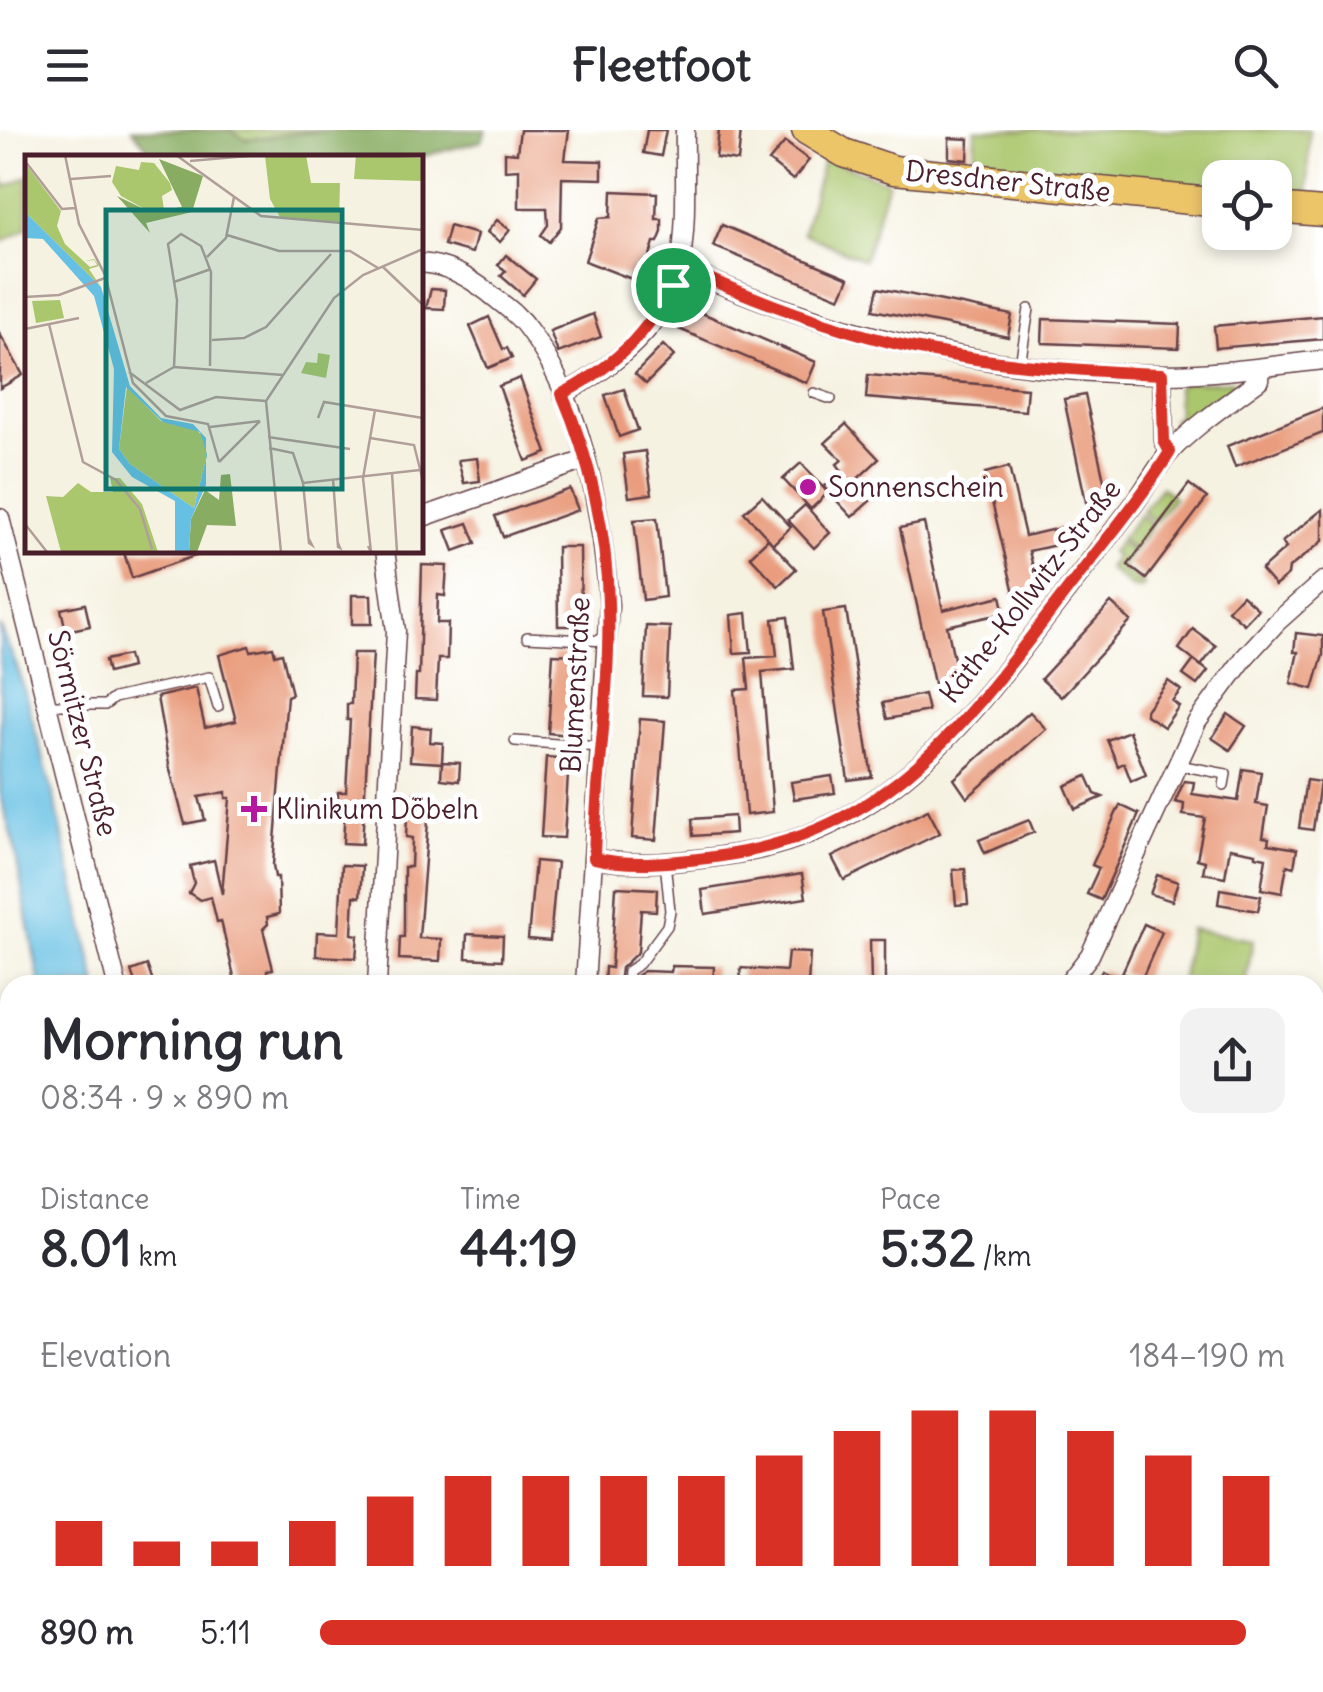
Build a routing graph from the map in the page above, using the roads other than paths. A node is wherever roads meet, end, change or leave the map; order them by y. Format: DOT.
graph roads {
  1 [pos="685,130"];
  2 [pos="806,130"];
  3 [pos="1202,200"];
  4 [pos="1292,209"];
  5 [pos="1323,212"];
  6 [pos="422,264"];
  7 [pos="680,266"];
  8 [pos="1029,309"];
  9 [pos="1323,360"];
  10 [pos="1020,364"];
  11 [pos="1260,369"];
  12 [pos="1162,374"];
  13 [pos="814,393"];
  14 [pos="562,394"];
  15 [pos="831,399"];
  16 [pos="1170,452"];
  17 [pos="585,460"];
  18 [pos="422,517"];
  19 [pos="0,518"];
  20 [pos="385,552"];
  21 [pos="1323,581"];
  22 [pos="527,637"];
  23 [pos="607,641"];
  24 [pos="47,705"];
  25 [pos="218,706"];
  26 [pos="516,741"];
  27 [pos="600,747"];
  28 [pos="1176,764"];
  29 [pos="1224,785"];
  30 [pos="594,858"];
  31 [pos="664,862"];
  32 [pos="115,975"];
  33 [pos="378,975"];
  34 [pos="586,975"];
  35 [pos="628,975"];
  36 [pos="1075,975"];
  1 -- 7 [label="street"];
  2 -- 3 [label="main road, Dresdner Straße"];
  4 -- 5 [label="main road"];
  6 -- 14 [label="street, Blumenstraße"];
  7 -- 10 [label="street"];
  7 -- 14 [label="street"];
  8 -- 10 [label="lane"];
  9 -- 11 [label="street"];
  10 -- 12 [label="street"];
  11 -- 12 [label="street"];
  11 -- 16 [label="street, Käthe-Kollwitz-Straße"];
  12 -- 16 [label="street"];
  13 -- 15 [label="lane"];
  14 -- 17 [label="street, Blumenstraße"];
  16 -- 31 [label="street, Käthe-Kollwitz-Straße"];
  17 -- 18 [label="street"];
  17 -- 23 [label="street, Blumenstraße"];
  19 -- 24 [label="street, Sörmitzer Straße"];
  20 -- 33 [label="street"];
  21 -- 28 [label="street"];
  22 -- 23 [label="lane"];
  23 -- 27 [label="street, Blumenstraße"];
  24 -- 25 [label="lane"];
  24 -- 32 [label="street, Sörmitzer Straße"];
  26 -- 27 [label="lane"];
  27 -- 30 [label="street, Blumenstraße"];
  28 -- 29 [label="lane"];
  28 -- 36 [label="street"];
  30 -- 31 [label="street, Käthe-Kollwitz-Straße"];
  30 -- 34 [label="street, Blumenstraße"];
  31 -- 35 [label="lane"];
}
